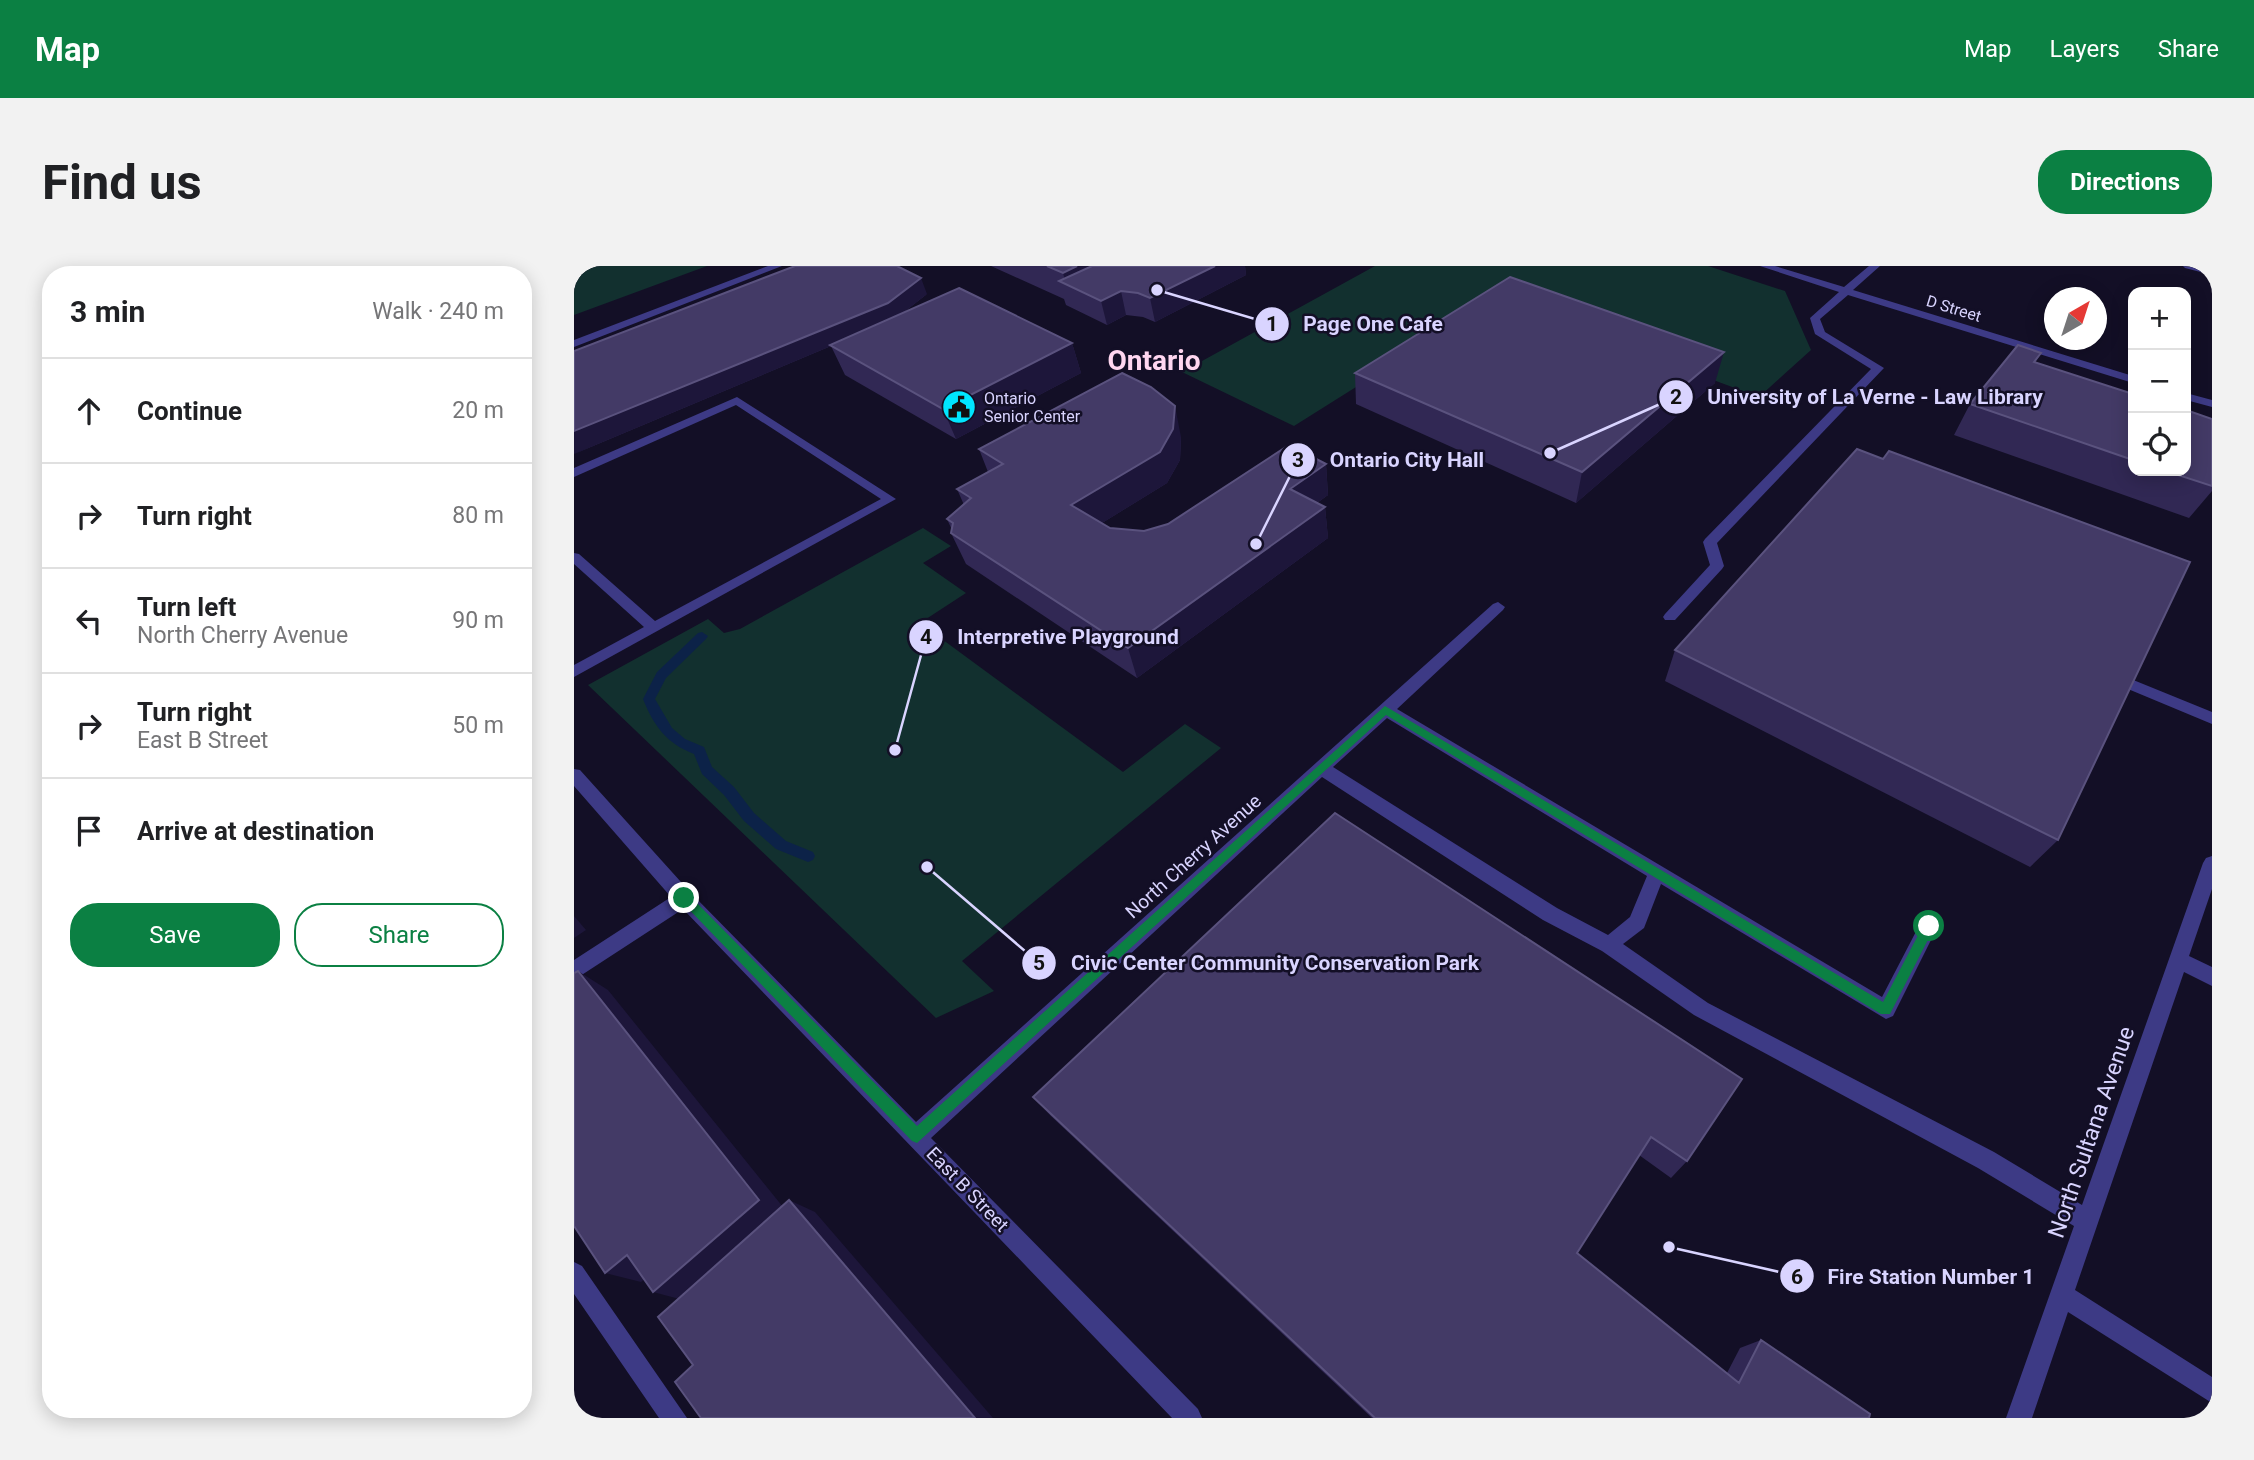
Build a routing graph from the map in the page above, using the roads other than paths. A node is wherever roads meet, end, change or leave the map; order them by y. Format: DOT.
graph roads {
  1 [pos="777,266"];
  2 [pos="1765,266"];
  3 [pos="1875,266"];
  4 [pos="2188,266"];
  5 [pos="2212,272"];
  6 [pos="1847,291"];
  7 [pos="574,344"];
  8 [pos="2128,378"];
  9 [pos="2191,398"];
  10 [pos="2212,404"];
  11 [pos="574,472"];
  12 [pos="574,557"];
  13 [pos="1498,607"];
  14 [pos="1670,617"];
  15 [pos="654,628"];
  16 [pos="574,672"];
  17 [pos="2121,680"];
  18 [pos="1385,709"];
  19 [pos="2212,718"];
  20 [pos="1321,768"];
  21 [pos="574,775"];
  22 [pos="2212,863"];
  23 [pos="1657,873"];
  24 [pos="684,898"];
  25 [pos="1929,926"];
  26 [pos="1609,945"];
  27 [pos="2178,960"];
  28 [pos="574,971"];
  29 [pos="2212,977"];
  30 [pos="917,1136"];
  31 [pos="2087,1221"];
  32 [pos="574,1274"];
  33 [pos="2062,1295"];
  34 [pos="2212,1391"];
  35 [pos="674,1418"];
  36 [pos="1189,1418"];
  37 [pos="2019,1418"];
  1 -- 7 [label="street"];
  2 -- 6 [label="street, D Street"];
  3 -- 6 [label="street"];
  4 -- 5 [label="street"];
  6 -- 8 [label="street, D Street"];
  6 -- 14 [label="street"];
  9 -- 10 [label="street"];
  11 -- 15 [label="street"];
  12 -- 15 [label="street"];
  13 -- 18 [label="street, North Cherry Avenue"];
  15 -- 16 [label="street"];
  17 -- 19 [label="street"];
  18 -- 20 [label="street, North Cherry Avenue"];
  18 -- 23 [label="street"];
  20 -- 26 [label="street"];
  20 -- 30 [label="street, North Cherry Avenue"];
  21 -- 24 [label="street, East B Street"];
  22 -- 27 [label="street, North Sultana Avenue"];
  23 -- 25 [label="street"];
  23 -- 26 [label="street"];
  24 -- 28 [label="street"];
  24 -- 30 [label="street, East B Street"];
  26 -- 31 [label="street"];
  27 -- 29 [label="street"];
  27 -- 31 [label="street, North Sultana Avenue"];
  30 -- 36 [label="street, East B Street"];
  31 -- 33 [label="street, North Sultana Avenue"];
  32 -- 35 [label="street"];
  33 -- 34 [label="street"];
  33 -- 37 [label="street, North Sultana Avenue"];
}
